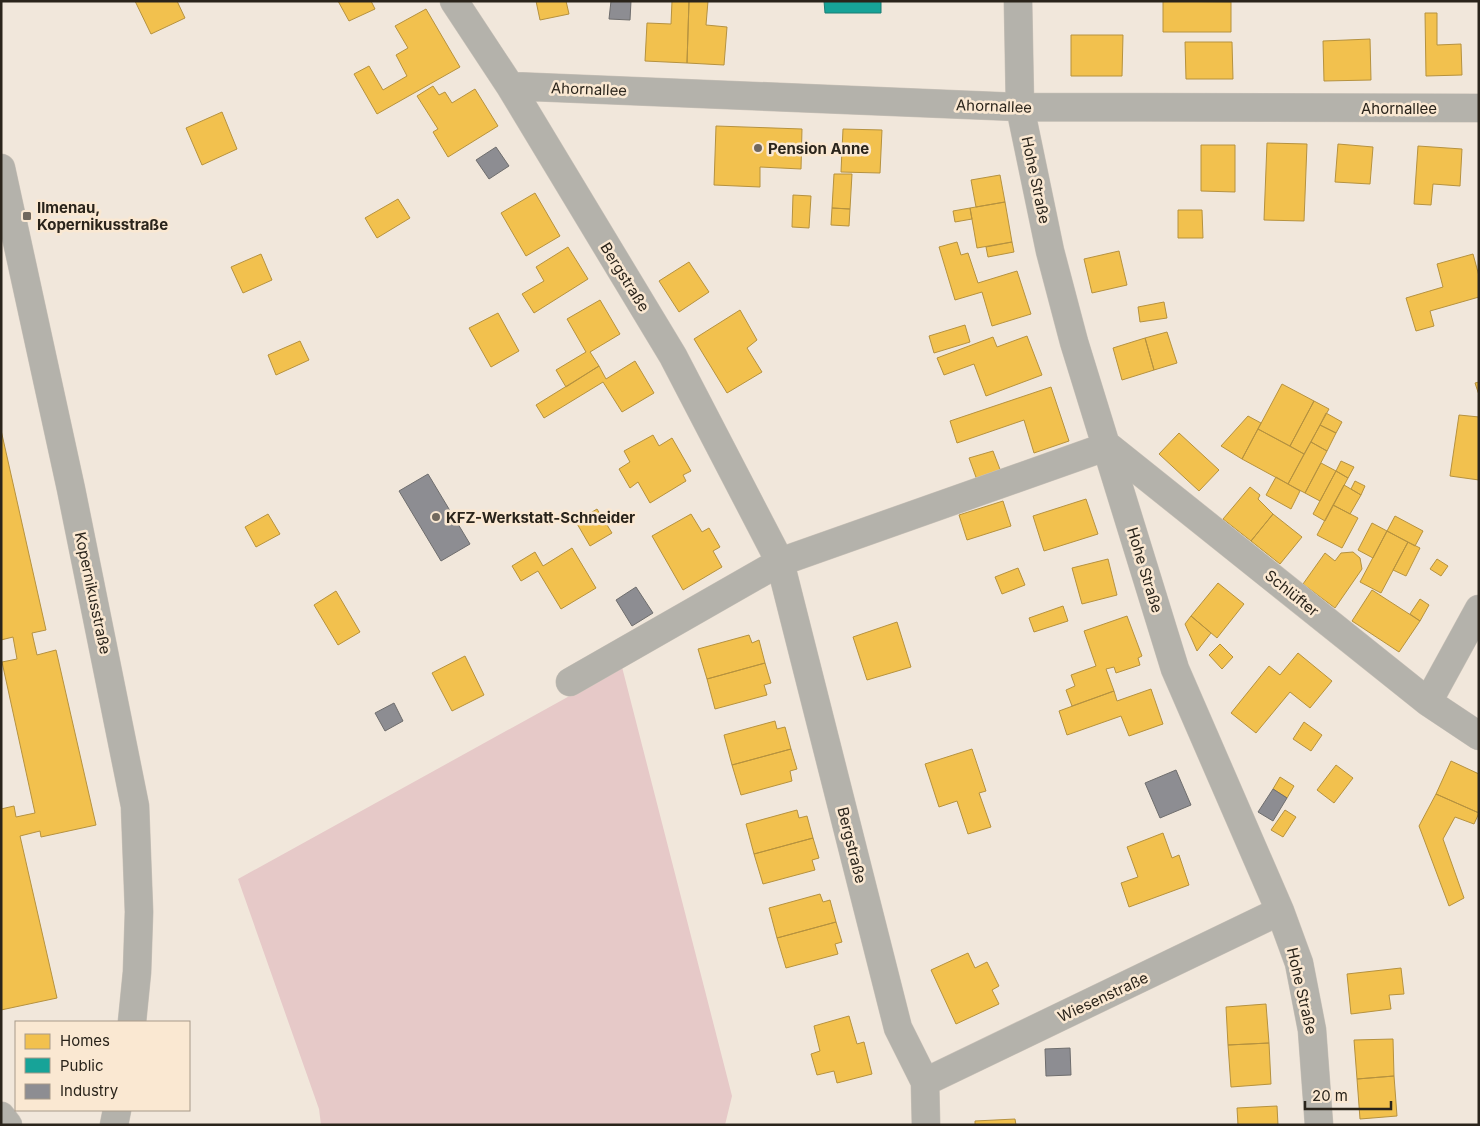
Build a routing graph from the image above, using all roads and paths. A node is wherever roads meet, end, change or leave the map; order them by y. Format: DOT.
graph roads {
  1 [pos="454,1"];
  2 [pos="1018,1"];
  3 [pos="510,86"];
  4 [pos="1020,107"];
  5 [pos="1479,108"];
  6 [pos="1,168"];
  7 [pos="1108,446"];
  8 [pos="780,562"];
  9 [pos="1479,609"];
  10 [pos="570,682"];
  11 [pos="1428,702"];
  12 [pos="1479,736"];
  13 [pos="1280,912"];
  14 [pos="132,1021"];
  15 [pos="925,1082"];
  16 [pos="117,1111"];
  17 [pos="1,1116"];
  18 [pos="8,1125"];
  19 [pos="114,1125"];
  20 [pos="926,1125"];
  21 [pos="1319,1125"];
  1 -- 3 [label="street, Bergstraße"];
  2 -- 4 [label="street, Hohe Straße"];
  3 -- 4 [label="street, Ahornallee"];
  3 -- 8 [label="street, Bergstraße"];
  4 -- 5 [label="street, Ahornallee"];
  4 -- 7 [label="street, Hohe Straße"];
  6 -- 14 [label="street, Kopernikusstraße"];
  7 -- 8 [label="street"];
  7 -- 11 [label="street, Schlüfter"];
  7 -- 13 [label="street, Hohe Straße"];
  8 -- 10 [label="street"];
  8 -- 15 [label="street, Bergstraße"];
  9 -- 11 [label="street"];
  11 -- 12 [label="street, Schlüfter"];
  13 -- 15 [label="street, Wiesenstraße"];
  13 -- 21 [label="street, Hohe Straße"];
  15 -- 20 [label="street, Bergstraße"];
  16 -- 19 [label="street"];
  17 -- 18 [label="street"];
}
